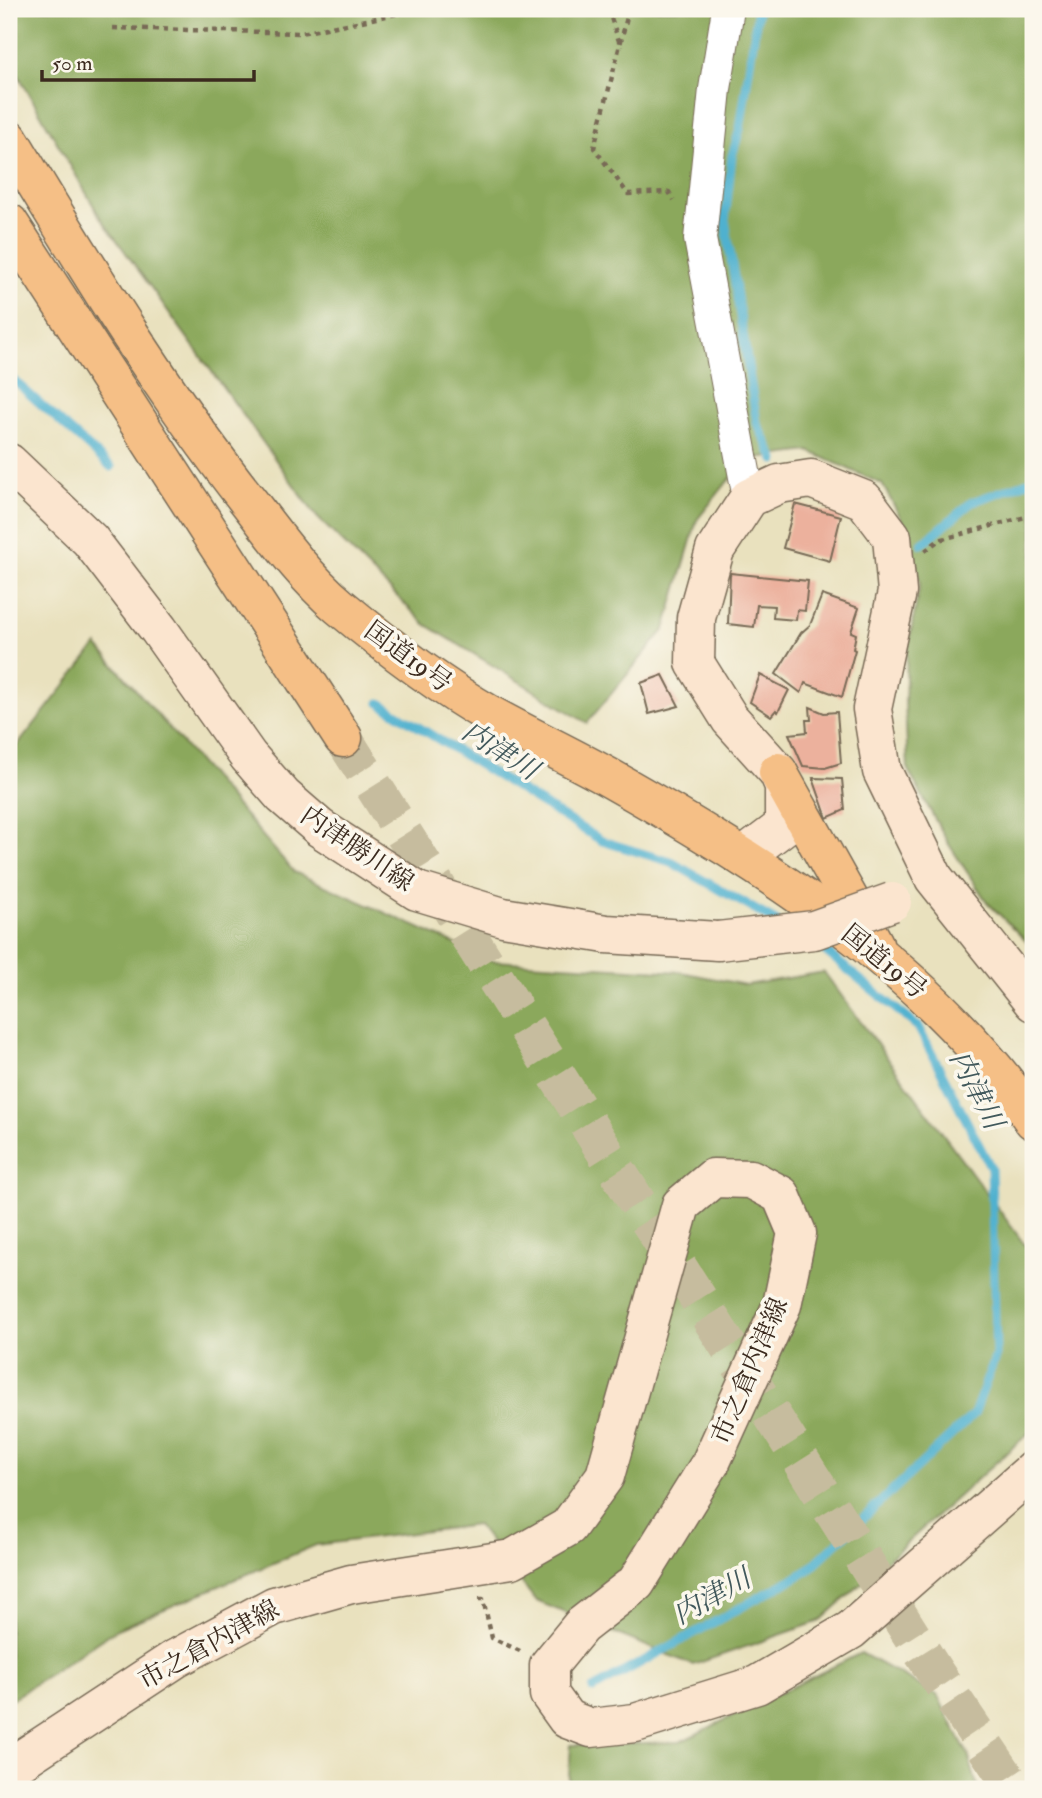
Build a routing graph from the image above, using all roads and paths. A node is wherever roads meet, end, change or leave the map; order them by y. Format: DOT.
graph roads {
  1 [pos="422,9"];
  2 [pos="608,9"];
  3 [pos="629,9"];
  4 [pos="728,9"];
  5 [pos="113,28"];
  6 [pos="621,48"];
  7 [pos="9,139"];
  8 [pos="9,223"];
  9 [pos="700,239"];
  10 [pos="9,271"];
  11 [pos="124,402"];
  12 [pos="9,463"];
  13 [pos="749,498"];
  14 [pos="1033,515"];
  15 [pos="894,558"];
  16 [pos="343,738"];
  17 [pos="778,772"];
  18 [pos="743,857"];
  19 [pos="934,878"];
  20 [pos="879,954"];
  21 [pos="1033,1002"];
  22 [pos="1033,1120"];
  23 [pos="1033,1470"];
  24 [pos="469,1598"];
  25 [pos="549,1665"];
  26 [pos="9,1768"];
  1 -- 5 [label="path"];
  2 -- 6 [label="path"];
  3 -- 6 [label="path"];
  4 -- 9 [label="street"];
  6 -- 9 [label="path"];
  7 -- 18 [label="highway, 国道19号"];
  8 -- 11 [label="highway"];
  9 -- 13 [label="street"];
  10 -- 11 [label="highway"];
  11 -- 16 [label="highway"];
  12 -- 19 [label="main road, 内津勝川線, bridge"];
  13 -- 15 [label="main road"];
  13 -- 17 [label="main road"];
  14 -- 15 [label="path"];
  15 -- 19 [label="main road"];
  17 -- 18 [label="main road"];
  17 -- 20 [label="highway"];
  18 -- 20 [label="highway, 国道19号"];
  19 -- 21 [label="main road"];
  20 -- 22 [label="highway, 国道19号"];
  23 -- 25 [label="main road"];
  24 -- 25 [label="path"];
  25 -- 26 [label="main road, 市之倉内津線"];
}
